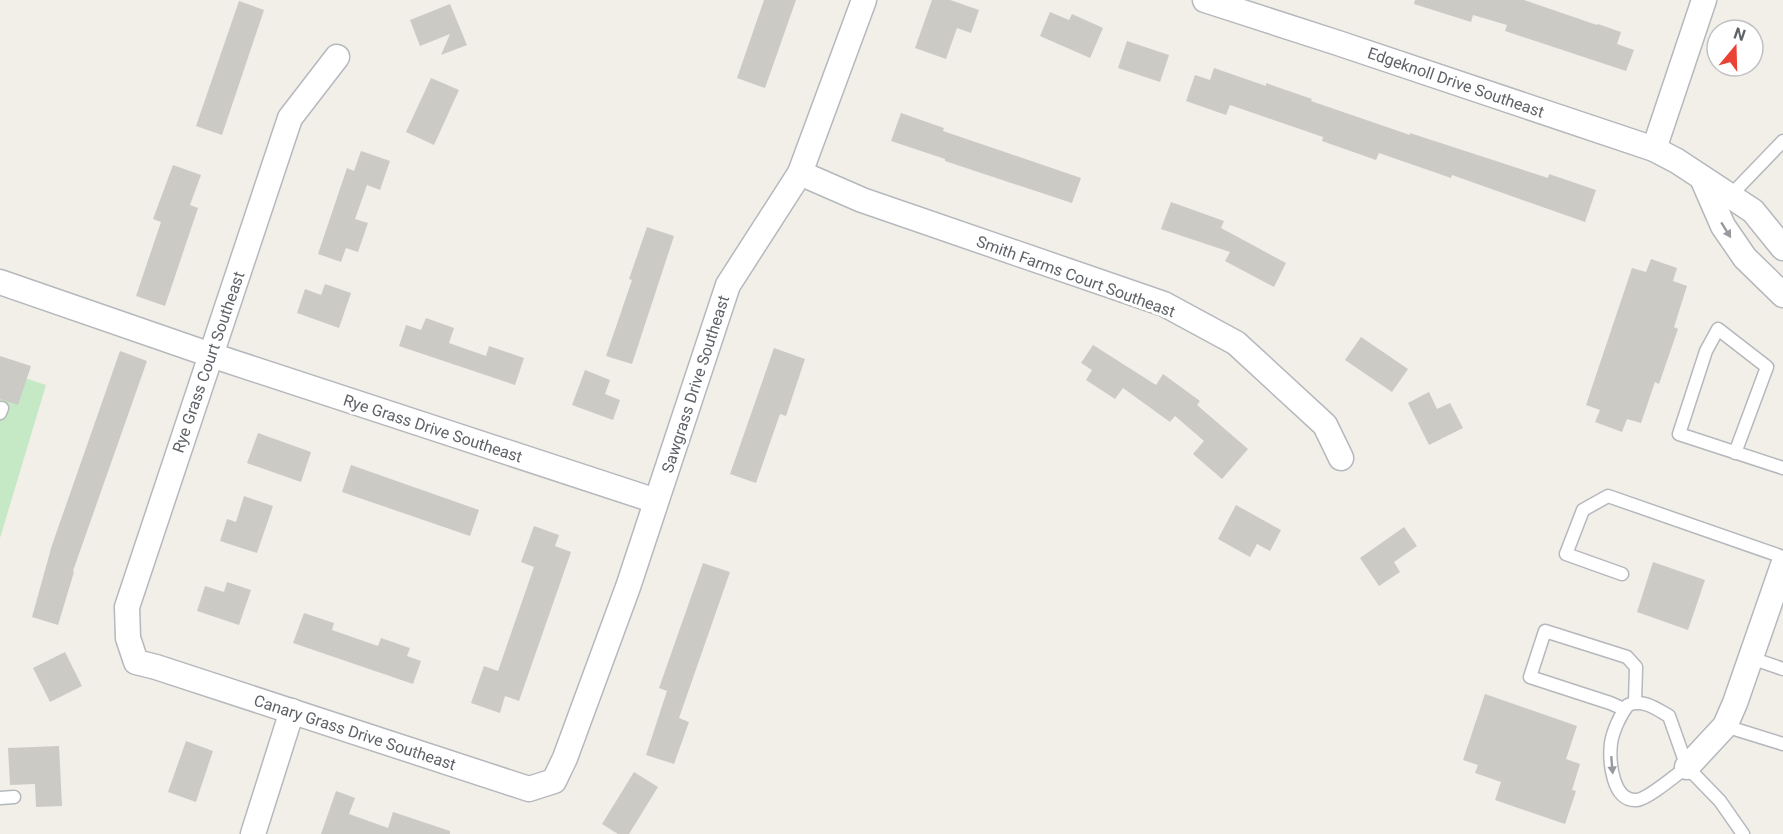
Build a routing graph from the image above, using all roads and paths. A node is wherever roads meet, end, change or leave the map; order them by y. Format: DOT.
graph roads {
  1 [pos="864,0"];
  2 [pos="1205,0"];
  3 [pos="1704,0"];
  4 [pos="337,57"];
  5 [pos="1783,141"];
  6 [pos="1654,149"];
  7 [pos="800,173"];
  8 [pos="1701,177"];
  9 [pos="1730,196"];
  10 [pos="1783,248"];
  11 [pos="0,282"];
  12 [pos="1783,295"];
  13 [pos="211,355"];
  14 [pos="1735,453"];
  15 [pos="1341,458"];
  16 [pos="1783,468"];
  17 [pos="656,501"];
  18 [pos="1783,557"];
  19 [pos="1783,565"];
  20 [pos="1622,574"];
  21 [pos="1751,658"];
  22 [pos="156,667"];
  23 [pos="1783,669"];
  24 [pos="1630,706"];
  25 [pos="291,711"];
  26 [pos="1725,726"];
  27 [pos="1783,744"];
  28 [pos="1687,767"];
  29 [pos="554,781"];
  30 [pos="14,796"];
  31 [pos="0,798"];
  32 [pos="253,834"];
  33 [pos="1743,834"];
  1 -- 7 [label="street, Sawgrass Drive Southeast"];
  2 -- 6 [label="street, Edgeknoll Drive Southeast"];
  3 -- 6 [label="street"];
  4 -- 13 [label="street, Rye Grass Court Southeast"];
  5 -- 9 [label="lane"];
  6 -- 8 [label="street, Edgeknoll Drive Southeast"];
  7 -- 15 [label="street, Smith Farms Court Southeast"];
  7 -- 17 [label="street, Sawgrass Drive Southeast"];
  8 -- 9 [label="street, Edgeknoll Drive Southeast"];
  8 -- 12 [label="street, one-way"];
  9 -- 10 [label="street, Edgeknoll Drive Southeast"];
  11 -- 13 [label="street, Rye Grass Drive Southeast"];
  13 -- 17 [label="street, Rye Grass Drive Southeast"];
  13 -- 22 [label="street, Rye Grass Court Southeast"];
  14 -- 14 [label="lane"];
  14 -- 16 [label="lane"];
  17 -- 29 [label="street, Sawgrass Drive Southeast"];
  18 -- 20 [label="lane"];
  19 -- 21 [label="street"];
  21 -- 23 [label="lane"];
  21 -- 26 [label="street"];
  22 -- 25 [label="street, Canary Grass Drive Southeast"];
  24 -- 24 [label="lane"];
  24 -- 28 [label="lane"];
  24 -- 28 [label="lane, one-way"];
  25 -- 29 [label="street, Canary Grass Drive Southeast"];
  25 -- 32 [label="street"];
  26 -- 27 [label="lane"];
  26 -- 28 [label="street"];
  28 -- 33 [label="lane"];
  30 -- 31 [label="lane"];
}
